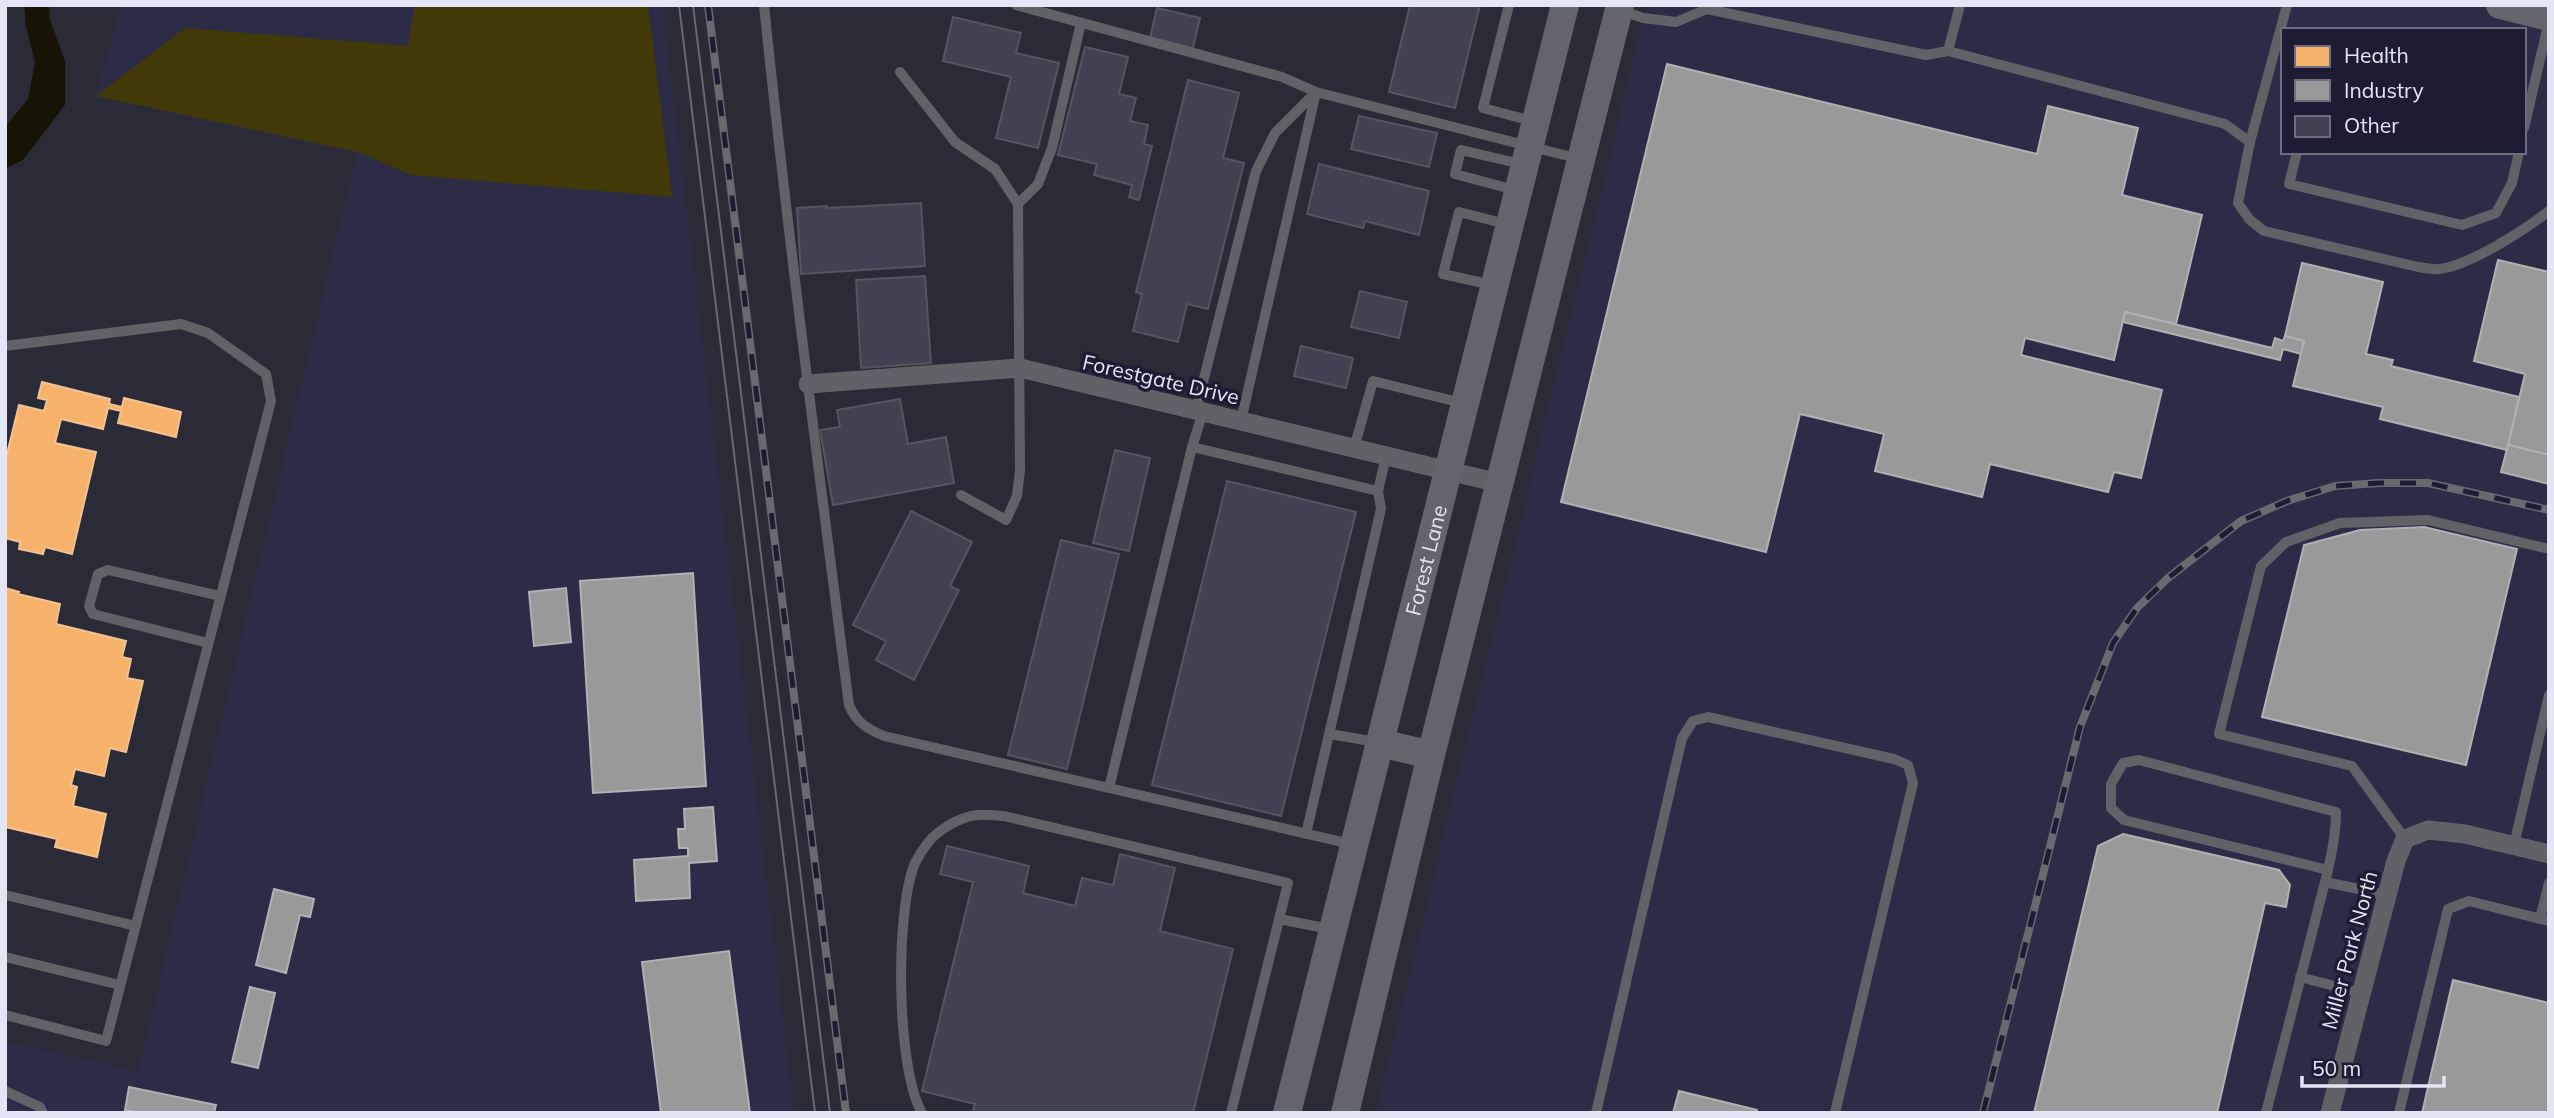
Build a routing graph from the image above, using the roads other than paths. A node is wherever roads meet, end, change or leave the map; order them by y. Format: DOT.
graph roads {
  1 [pos="764,5"];
  2 [pos="1016,5"];
  3 [pos="1509,5"];
  4 [pos="1566,5"];
  5 [pos="1960,5"];
  6 [pos="2287,5"];
  7 [pos="2500,5"];
  8 [pos="1620,8"];
  9 [pos="2549,19"];
  10 [pos="1081,23"];
  11 [pos="2283,28"];
  12 [pos="2281,40"];
  13 [pos="1948,51"];
  14 [pos="2278,57"];
  15 [pos="900,72"];
  16 [pos="1316,92"];
  17 [pos="2526,119"];
  18 [pos="2250,142"];
  19 [pos="2296,154"];
  20 [pos="2519,154"];
  21 [pos="1528,156"];
  22 [pos="1581,159"];
  23 [pos="1018,204"];
  24 [pos="2549,211"];
  25 [pos="1510,225"];
  26 [pos="1495,286"];
  27 [pos="5,346"];
  28 [pos="1020,368"];
  29 [pos="808,384"];
  30 [pos="1466,404"];
  31 [pos="1199,411"];
  32 [pos="1241,421"];
  33 [pos="1192,447"];
  34 [pos="1354,448"];
  35 [pos="1386,456"];
  36 [pos="1448,470"];
  37 [pos="1499,483"];
  38 [pos="1378,491"];
  39 [pos="961,495"];
  40 [pos="2549,549"];
  41 [pos="220,596"];
  42 [pos="208,643"];
  43 [pos="2549,695"];
  44 [pos="1330,734"];
  45 [pos="1380,743"];
  46 [pos="1431,755"];
  47 [pos="1108,788"];
  48 [pos="1306,834"];
  49 [pos="2405,839"];
  50 [pos="1354,844"];
  51 [pos="2514,845"];
  52 [pos="2549,854"];
  53 [pos="2328,870"];
  54 [pos="2325,882"];
  55 [pos="2549,883"];
  56 [pos="5,895"];
  57 [pos="2387,895"];
  58 [pos="1279,919"];
  59 [pos="2545,920"];
  60 [pos="136,926"];
  61 [pos="1332,930"];
  62 [pos="5,957"];
  63 [pos="2300,977"];
  64 [pos="120,985"];
  65 [pos="2361,993"];
  66 [pos="5,1015"];
  67 [pos="5,1091"];
  68 [pos="43,1113"];
  69 [pos="922,1113"];
  70 [pos="1231,1113"];
  71 [pos="1286,1113"];
  72 [pos="1345,1113"];
  73 [pos="1596,1113"];
  74 [pos="1835,1113"];
  75 [pos="2266,1113"];
  76 [pos="2330,1113"];
  77 [pos="2399,1113"];
  1 -- 29 [label="lane"];
  2 -- 10 [label="lane"];
  3 -- 21 [label="lane"];
  4 -- 21 [label="main road, Forest Lane"];
  5 -- 13 [label="lane"];
  6 -- 11 [label="lane"];
  7 -- 9 [label="main road"];
  8 -- 13 [label="lane"];
  8 -- 22 [label="main road"];
  9 -- 17 [label="lane"];
  10 -- 16 [label="lane"];
  10 -- 23 [label="lane"];
  12 -- 14 [label="lane"];
  13 -- 18 [label="lane"];
  14 -- 18 [label="lane"];
  15 -- 23 [label="lane"];
  16 -- 21 [label="lane"];
  16 -- 31 [label="lane"];
  16 -- 32 [label="lane"];
  18 -- 24 [label="lane"];
  19 -- 20 [label="lane"];
  21 -- 21 [label="lane"];
  21 -- 22 [label="lane"];
  21 -- 25 [label="main road, Forest Lane"];
  22 -- 37 [label="main road"];
  23 -- 28 [label="lane"];
  25 -- 26 [label="main road, Forest Lane"];
  25 -- 26 [label="lane"];
  26 -- 30 [label="main road, Forest Lane"];
  27 -- 41 [label="lane"];
  28 -- 29 [label="street, Forestgate Drive"];
  28 -- 31 [label="street, Forestgate Drive"];
  28 -- 39 [label="lane"];
  29 -- 47 [label="lane"];
  30 -- 34 [label="lane"];
  30 -- 36 [label="main road, Forest Lane"];
  31 -- 32 [label="street, Forestgate Drive"];
  31 -- 33 [label="lane"];
  32 -- 34 [label="street, Forestgate Drive"];
  33 -- 38 [label="lane"];
  33 -- 47 [label="lane"];
  34 -- 35 [label="street, Forestgate Drive"];
  35 -- 36 [label="street, Forestgate Drive"];
  35 -- 38 [label="lane"];
  36 -- 37 [label="street, Forestgate Drive"];
  36 -- 45 [label="main road, Forest Lane"];
  37 -- 46 [label="main road"];
  38 -- 44 [label="lane"];
  40 -- 49 [label="lane"];
  41 -- 42 [label="lane"];
  41 -- 42 [label="lane"];
  42 -- 60 [label="lane"];
  43 -- 51 [label="lane"];
  44 -- 45 [label="lane"];
  44 -- 48 [label="lane"];
  45 -- 46 [label="main road"];
  45 -- 50 [label="main road, Forest Lane"];
  46 -- 72 [label="main road"];
  47 -- 48 [label="lane"];
  48 -- 50 [label="lane"];
  49 -- 51 [label="street"];
  49 -- 57 [label="street, Miller Park North"];
  50 -- 61 [label="main road, Forest Lane"];
  51 -- 52 [label="street"];
  53 -- 53 [label="lane"];
  53 -- 54 [label="lane"];
  54 -- 57 [label="lane"];
  54 -- 63 [label="lane"];
  55 -- 59 [label="lane"];
  56 -- 60 [label="lane"];
  57 -- 65 [label="street, Miller Park North"];
  58 -- 61 [label="lane"];
  58 -- 69 [label="lane"];
  58 -- 70 [label="lane"];
  59 -- 77 [label="lane"];
  60 -- 64 [label="lane"];
  61 -- 71 [label="main road, Forest Lane"];
  62 -- 64 [label="lane"];
  63 -- 65 [label="lane"];
  63 -- 75 [label="lane"];
  64 -- 66 [label="lane"];
  65 -- 76 [label="street, Miller Park North"];
  67 -- 68 [label="lane"];
  73 -- 74 [label="lane"];
}
